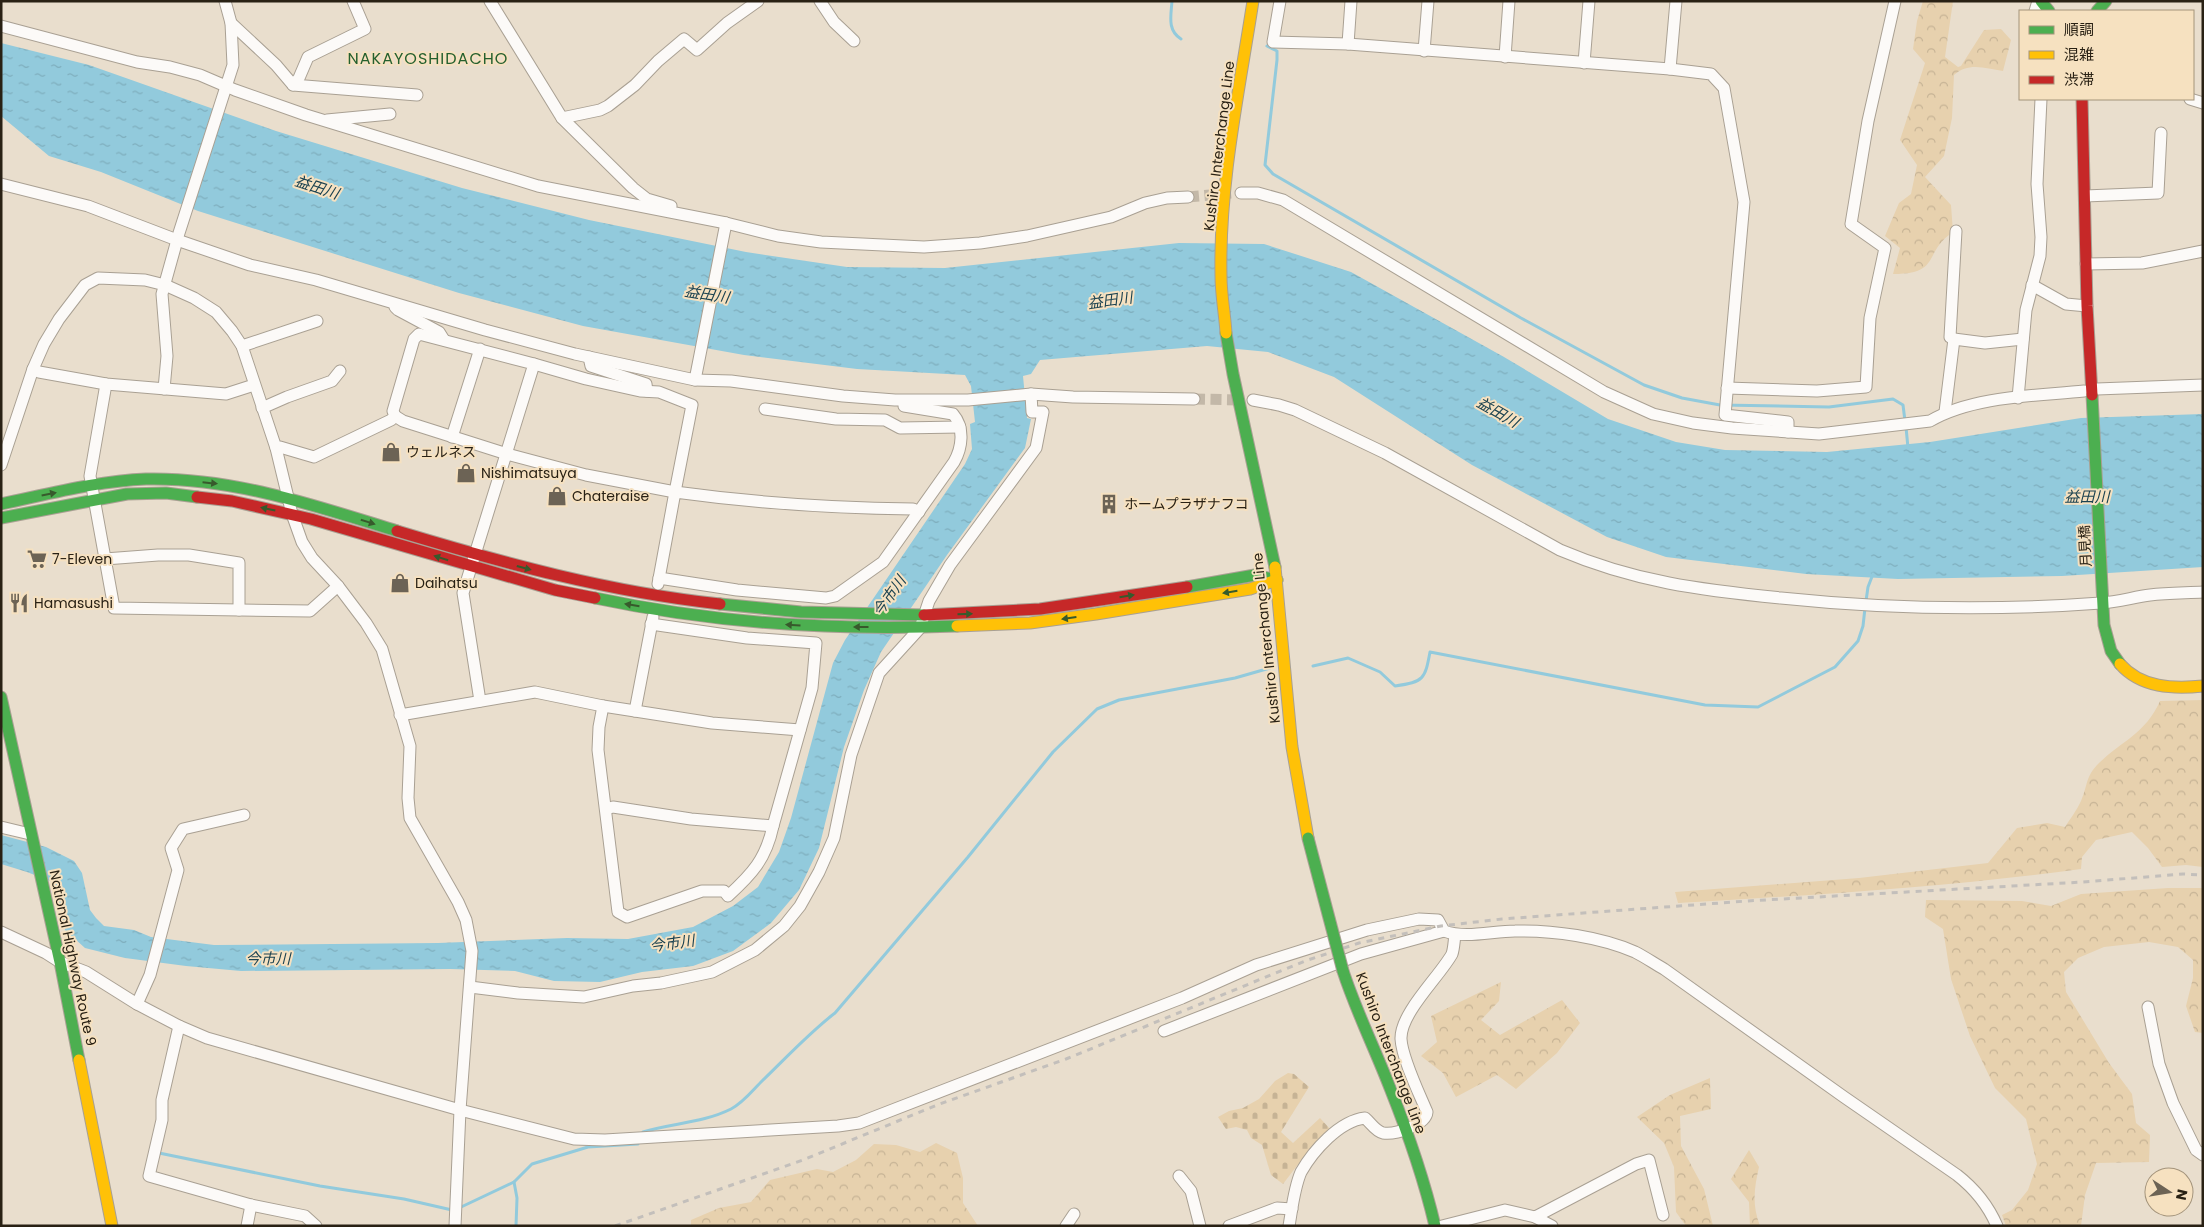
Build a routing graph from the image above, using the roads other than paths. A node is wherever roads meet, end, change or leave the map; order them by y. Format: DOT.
graph roads {
  1 [pos="224,1"];
  2 [pos="353,1"];
  3 [pos="490,1"];
  4 [pos="758,1"];
  5 [pos="820,1"];
  6 [pos="1253,1"];
  7 [pos="1280,1"];
  8 [pos="1351,1"];
  9 [pos="1428,1"];
  10 [pos="1510,1"];
  11 [pos="1589,1"];
  12 [pos="1676,1"];
  13 [pos="1894,1"];
  14 [pos="232,23"];
  15 [pos="1,26"];
  16 [pos="854,41"];
  17 [pos="1348,44"];
  18 [pos="1424,51"];
  19 [pos="1505,57"];
  20 [pos="1584,63"];
  21 [pos="1670,70"];
  22 [pos="293,85"];
  23 [pos="226,90"];
  24 [pos="417,95"];
  25 [pos="2041,100"];
  26 [pos="2082,100"];
  27 [pos="390,114"];
  28 [pos="562,118"];
  29 [pos="322,120"];
  30 [pos="2162,133"];
  31 [pos="1,184"];
  32 [pos="1241,192"];
  33 [pos="2085,196"];
  34 [pos="1188,197"];
  35 [pos="700,219"];
  36 [pos="725,227"];
  37 [pos="1956,231"];
  38 [pos="178,237"];
  39 [pos="2203,251"];
  40 [pos="2086,264"];
  41 [pos="165,285"];
  42 [pos="2032,285"];
  43 [pos="390,302"];
  44 [pos="2086,306"];
  45 [pos="317,321"];
  46 [pos="1954,339"];
  47 [pos="2023,339"];
  48 [pos="444,340"];
  49 [pos="242,346"];
  50 [pos="480,349"];
  51 [pos="589,357"];
  52 [pos="534,364"];
  53 [pos="33,369"];
  54 [pos="340,371"];
  55 [pos="695,380"];
  56 [pos="106,384"];
  57 [pos="254,385"];
  58 [pos="2203,385"];
  59 [pos="1728,388"];
  60 [pos="164,389"];
  61 [pos="2097,389"];
  62 [pos="647,391"];
  63 [pos="2084,391"];
  64 [pos="1031,394"];
  65 [pos="2018,398"];
  66 [pos="1194,399"];
  67 [pos="895,400"];
  68 [pos="1253,400"];
  69 [pos="262,408"];
  70 [pos="765,410"];
  71 [pos="1945,412"];
  72 [pos="395,416"];
  73 [pos="960,427"];
  74 [pos="1788,432"];
  75 [pos="452,437"];
  76 [pos="276,448"];
  77 [pos="507,454"];
  78 [pos="1,464"];
  79 [pos="91,486"];
  80 [pos="675,492"];
  81 [pos="289,499"];
  82 [pos="93,500"];
  83 [pos="1,504"];
  84 [pos="919,512"];
  85 [pos="292,514"];
  86 [pos="1,518"];
  87 [pos="474,554"];
  88 [pos="105,559"];
  89 [pos="470,566"];
  90 [pos="659,578"];
  91 [pos="1277,580"];
  92 [pos="338,586"];
  93 [pos="2203,592"];
  94 [pos="656,595"];
  95 [pos="2103,599"];
  96 [pos="654,608"];
  97 [pos="239,610"];
  98 [pos="921,614"];
  99 [pos="651,624"];
  100 [pos="917,628"];
  101 [pos="2203,686"];
  102 [pos="1,697"];
  103 [pos="480,701"];
  104 [pos="603,706"];
  105 [pos="635,711"];
  106 [pos="400,715"];
  107 [pos="800,730"];
  108 [pos="606,809"];
  109 [pos="244,815"];
  110 [pos="773,826"];
  111 [pos="1,827"];
  112 [pos="31,837"];
  113 [pos="1444,931"];
  114 [pos="1,932"];
  115 [pos="1455,935"];
  116 [pos="60,962"];
  117 [pos="471,982"];
  118 [pos="137,1004"];
  119 [pos="2148,1007"];
  120 [pos="179,1026"];
  121 [pos="1164,1031"];
  122 [pos="460,1110"];
  123 [pos="1406,1129"];
  124 [pos="2203,1155"];
  125 [pos="1180,1176"];
  126 [pos="251,1205"];
  127 [pos="1292,1209"];
  128 [pos="1074,1214"];
  129 [pos="1663,1215"];
  130 [pos="1535,1217"];
  131 [pos="1471,1221"];
  132 [pos="112,1226"];
  133 [pos="247,1226"];
  134 [pos="316,1226"];
  135 [pos="455,1226"];
  136 [pos="1066,1226"];
  137 [pos="1200,1226"];
  138 [pos="1229,1226"];
  139 [pos="1289,1226"];
  140 [pos="1435,1226"];
  141 [pos="1442,1226"];
  142 [pos="1552,1226"];
  143 [pos="1997,1226"];
  1 -- 14 [label="street"];
  2 -- 22 [label="street"];
  3 -- 28 [label="street"];
  4 -- 28 [label="street"];
  5 -- 16 [label="street"];
  6 -- 91 [label="main road, Kushiro Interchange Line"];
  7 -- 17 [label="street"];
  8 -- 17 [label="street"];
  9 -- 18 [label="street"];
  10 -- 19 [label="street"];
  11 -- 20 [label="street"];
  12 -- 21 [label="street"];
  13 -- 59 [label="street"];
  14 -- 22 [label="street"];
  14 -- 23 [label="street"];
  15 -- 23 [label="street"];
  17 -- 18 [label="street"];
  18 -- 19 [label="street"];
  19 -- 20 [label="street"];
  20 -- 21 [label="street"];
  21 -- 59 [label="street"];
  22 -- 24 [label="street"];
  23 -- 29 [label="street"];
  23 -- 38 [label="street"];
  25 -- 42 [label="street"];
  26 -- 33 [label="main road, 月見橋"];
  27 -- 29 [label="street"];
  28 -- 35 [label="street"];
  29 -- 35 [label="street"];
  30 -- 33 [label="street"];
  31 -- 38 [label="street"];
  32 -- 74 [label="street"];
  33 -- 40 [label="main road, 月見橋"];
  34 -- 36 [label="street"];
  35 -- 36 [label="street"];
  36 -- 55 [label="street"];
  37 -- 46 [label="street"];
  38 -- 41 [label="street"];
  38 -- 43 [label="street"];
  39 -- 40 [label="street"];
  40 -- 44 [label="main road, 月見橋"];
  41 -- 49 [label="street"];
  41 -- 53 [label="street"];
  41 -- 60 [label="street"];
  42 -- 44 [label="street"];
  42 -- 47 [label="street"];
  43 -- 48 [label="street"];
  43 -- 51 [label="street"];
  44 -- 95 [label="main road, 月見橋"];
  45 -- 49 [label="street"];
  46 -- 47 [label="street"];
  46 -- 71 [label="street"];
  47 -- 65 [label="street"];
  48 -- 50 [label="street"];
  48 -- 72 [label="street"];
  49 -- 57 [label="street"];
  50 -- 52 [label="street"];
  50 -- 75 [label="street"];
  51 -- 55 [label="street"];
  51 -- 62 [label="street"];
  52 -- 62 [label="street"];
  52 -- 77 [label="street"];
  53 -- 56 [label="street"];
  53 -- 78 [label="street"];
  54 -- 69 [label="street"];
  55 -- 67 [label="street"];
  56 -- 60 [label="street"];
  56 -- 79 [label="street"];
  57 -- 60 [label="street"];
  57 -- 69 [label="street"];
  58 -- 61 [label="street"];
  59 -- 74 [label="street"];
  62 -- 80 [label="street"];
  63 -- 65 [label="street"];
  64 -- 66 [label="street"];
  64 -- 67 [label="street"];
  64 -- 98 [label="street"];
  65 -- 71 [label="street"];
  67 -- 73 [label="street"];
  68 -- 95 [label="street"];
  69 -- 76 [label="street"];
  70 -- 73 [label="street"];
  71 -- 74 [label="street"];
  72 -- 75 [label="street"];
  72 -- 76 [label="street"];
  73 -- 84 [label="street"];
  75 -- 77 [label="street"];
  76 -- 81 [label="street"];
  77 -- 80 [label="street"];
  77 -- 87 [label="street"];
  79 -- 81 [label="main road, one-way"];
  79 -- 82 [label="street"];
  83 -- 79 [label="main road, one-way"];
  80 -- 84 [label="street"];
  80 -- 90 [label="street"];
  81 -- 85 [label="street"];
  81 -- 87 [label="main road, one-way"];
  85 -- 82 [label="main road, one-way"];
  82 -- 86 [label="main road"];
  82 -- 88 [label="street"];
  84 -- 90 [label="street"];
  89 -- 85 [label="main road, one-way"];
  85 -- 92 [label="street"];
  87 -- 89 [label="street"];
  87 -- 94 [label="main road, one-way"];
  88 -- 97 [label="street"];
  88 -- 97 [label="street"];
  96 -- 89 [label="main road, one-way"];
  89 -- 103 [label="street"];
  90 -- 94 [label="street"];
  98 -- 91 [label="main road, one-way"];
  91 -- 100 [label="main road, one-way"];
  91 -- 123 [label="main road, Kushiro Interchange Line, bridge"];
  92 -- 97 [label="street"];
  92 -- 106 [label="street"];
  93 -- 95 [label="street"];
  94 -- 96 [label="street"];
  94 -- 98 [label="main road"];
  95 -- 101 [label="main road, 月見橋"];
  96 -- 99 [label="street"];
  100 -- 96 [label="main road, one-way"];
  98 -- 100 [label="street"];
  99 -- 105 [label="street"];
  99 -- 107 [label="street"];
  100 -- 117 [label="street"];
  102 -- 112 [label="main road, National Highway Route 9"];
  103 -- 104 [label="street"];
  103 -- 106 [label="street"];
  104 -- 105 [label="street"];
  104 -- 108 [label="street"];
  105 -- 107 [label="street"];
  106 -- 117 [label="street"];
  107 -- 110 [label="street"];
  108 -- 110 [label="street"];
  108 -- 110 [label="street"];
  109 -- 118 [label="street"];
  111 -- 112 [label="street"];
  112 -- 116 [label="main road, National Highway Route 9"];
  113 -- 115 [label="street"];
  113 -- 121 [label="street"];
  113 -- 122 [label="street"];
  114 -- 116 [label="street"];
  115 -- 123 [label="street"];
  115 -- 143 [label="street"];
  116 -- 118 [label="street"];
  116 -- 132 [label="main road, National Highway Route 9"];
  117 -- 122 [label="street"];
  118 -- 120 [label="street"];
  119 -- 124 [label="street"];
  120 -- 122 [label="street"];
  120 -- 126 [label="street"];
  122 -- 135 [label="street"];
  123 -- 127 [label="street"];
  123 -- 140 [label="main road, Kushiro Interchange Line"];
  125 -- 137 [label="street"];
  126 -- 133 [label="street"];
  126 -- 134 [label="street"];
  127 -- 138 [label="street"];
  127 -- 139 [label="street"];
  128 -- 136 [label="street"];
  129 -- 130 [label="street"];
  130 -- 131 [label="street"];
  130 -- 142 [label="street"];
  131 -- 141 [label="street"];
}
